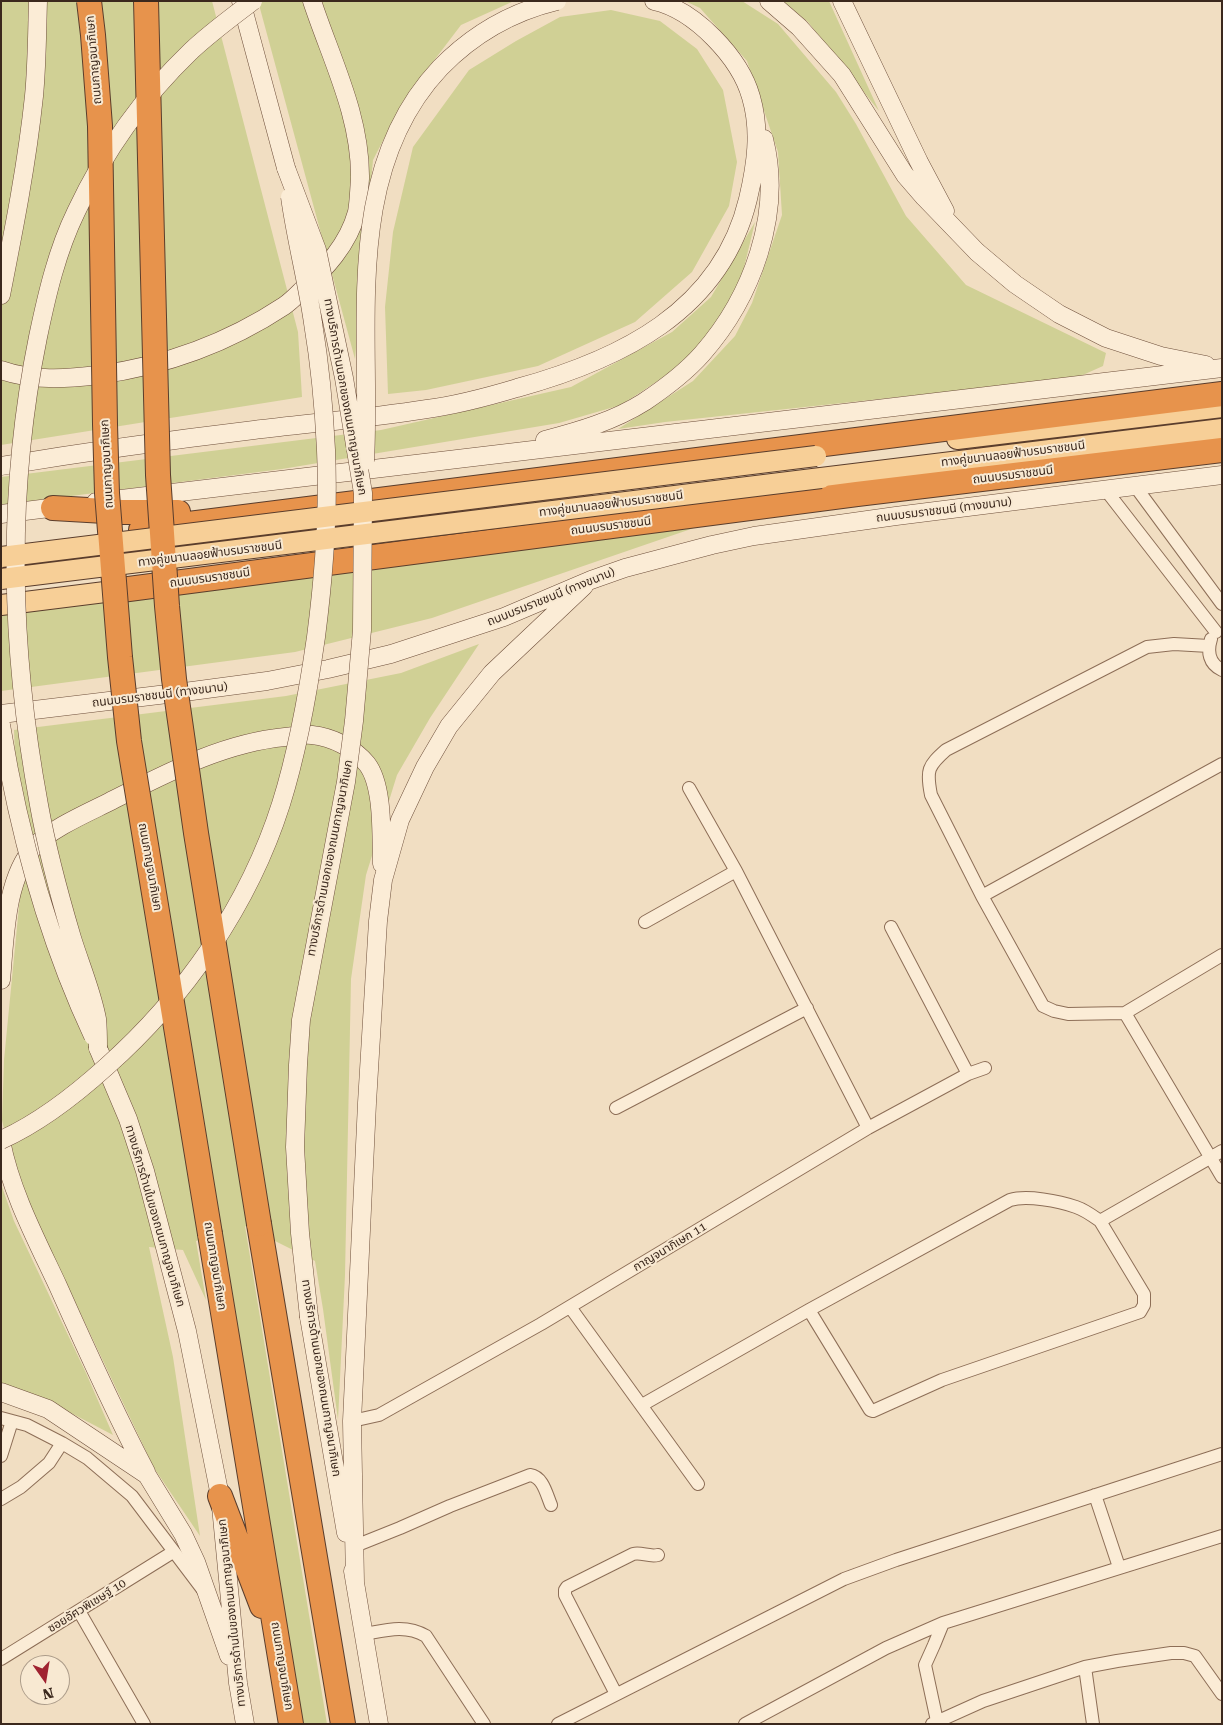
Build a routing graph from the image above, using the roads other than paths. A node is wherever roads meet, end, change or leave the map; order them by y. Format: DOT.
graph roads {
  1 [pos="38,1"];
  2 [pos="89,1"];
  3 [pos="146,1"];
  4 [pos="241,1"];
  5 [pos="253,1"];
  6 [pos="312,1"];
  7 [pos="557,1"];
  8 [pos="769,1"];
  9 [pos="842,1"];
  10 [pos="657,2"];
  11 [pos="751,96"];
  12 [pos="286,168"];
  13 [pos="952,224"];
  14 [pos="1,296"];
  15 [pos="1221,368"];
  16 [pos="1,370"];
  17 [pos="1222,394"];
  18 [pos="1222,407"];
  19 [pos="1222,429"];
  20 [pos="1222,450"];
  21 [pos="494,455"];
  22 [pos="1,466"];
  23 [pos="1222,475"];
  24 [pos="1135,486"];
  25 [pos="1105,489"];
  26 [pos="364,493"];
  27 [pos="53,508"];
  28 [pos="270,513"];
  29 [pos="1,514"];
  30 [pos="117,533"];
  31 [pos="1,548"];
  32 [pos="1,557"];
  33 [pos="1,579"];
  34 [pos="590,580"];
  35 [pos="121,590"];
  36 [pos="1222,604"];
  37 [pos="1,605"];
  38 [pos="1219,630"];
  39 [pos="1209,646"];
  40 [pos="1222,670"];
  41 [pos="1,714"];
  42 [pos="1,725"];
  43 [pos="1222,764"];
  44 [pos="690,788"];
  45 [pos="736,871"];
  46 [pos="383,880"];
  47 [pos="982,896"];
  48 [pos="645,922"];
  49 [pos="892,926"];
  50 [pos="1222,954"];
  51 [pos="1,980"];
  52 [pos="807,1008"];
  53 [pos="1125,1013"];
  54 [pos="98,1048"];
  55 [pos="985,1068"];
  56 [pos="968,1074"];
  57 [pos="616,1108"];
  58 [pos="868,1128"];
  59 [pos="1,1141"];
  60 [pos="1222,1151"];
  61 [pos="1209,1158"];
  62 [pos="1222,1177"];
  63 [pos="1100,1221"];
  64 [pos="570,1306"];
  65 [pos="810,1310"];
  66 [pos="1,1392"];
  67 [pos="642,1405"];
  68 [pos="7,1420"];
  69 [pos="352,1421"];
  70 [pos="62,1443"];
  71 [pos="1222,1454"];
  72 [pos="1,1456"];
  73 [pos="147,1475"];
  74 [pos="698,1484"];
  75 [pos="1095,1495"];
  76 [pos="220,1496"];
  77 [pos="1,1499"];
  78 [pos="551,1505"];
  79 [pos="1222,1536"];
  80 [pos="355,1546"];
  81 [pos="173,1552"];
  82 [pos="658,1555"];
  83 [pos="1119,1567"];
  84 [pos="355,1583"];
  85 [pos="207,1596"];
  86 [pos="79,1611"];
  87 [pos="943,1623"];
  88 [pos="364,1634"];
  89 [pos="280,1652"];
  90 [pos="1,1660"];
  91 [pos="1084,1667"];
  92 [pos="238,1683"];
  93 [pos="616,1694"];
  94 [pos="1222,1694"];
  95 [pos="935,1722"];
  96 [pos="144,1724"];
  97 [pos="245,1724"];
  98 [pos="291,1724"];
  99 [pos="343,1724"];
  100 [pos="379,1724"];
  101 [pos="484,1724"];
  102 [pos="558,1724"];
  103 [pos="745,1724"];
  104 [pos="1093,1724"];
  1 -- 14 [label="main road"];
  2 -- 89 [label="highway, ถนนกาญจนาภิเษก, bridge"];
  3 -- 99 [label="highway, bridge"];
  4 -- 12 [label="main road, ทางบริการด้านนอกของถนนกาญจนาภิเษก"];
  5 -- 54 [label="main road, bridge"];
  6 -- 16 [label="main road"];
  7 -- 26 [label="main road, bridge"];
  8 -- 13 [label="main road"];
  9 -- 13 [label="main road"];
  10 -- 11 [label="main road"];
  11 -- 21 [label="main road"];
  11 -- 22 [label="main road"];
  12 -- 26 [label="main road, ทางบริการด้านนอกของถนนกาญจนาภิเษก, bridge"];
  12 -- 59 [label="main road, bridge"];
  13 -- 15 [label="main road"];
  15 -- 21 [label="main road"];
  17 -- 28 [label="highway"];
  18 -- 32 [label="main road, ทางคู่ขนานลอยฟ้าบรมราชชนนี, bridge"];
  19 -- 33 [label="main road, ทางคู่ขนานลอยฟ้าบรมราชชนนี, bridge"];
  20 -- 35 [label="highway, ถนนบรมราชชนนี"];
  21 -- 27 [label="main road"];
  23 -- 24 [label="main road, ถนนบรมราชชนนี (ทางขนาน)"];
  24 -- 25 [label="main road, ถนนบรมราชชนนี (ทางขนาน)"];
  24 -- 36 [label="street"];
  25 -- 34 [label="main road, ถนนบรมราชชนนี (ทางขนาน)"];
  25 -- 38 [label="street"];
  26 -- 84 [label="main road, ทางบริการด้านนอกของถนนกาญจนาภิเษก, bridge"];
  27 -- 28 [label="highway"];
  27 -- 29 [label="main road"];
  28 -- 30 [label="highway"];
  30 -- 31 [label="main road"];
  34 -- 41 [label="main road, ถนนบรมราชชนนี (ทางขนาน)"];
  34 -- 46 [label="main road"];
  35 -- 37 [label="main road, ถนนบรมราชชนนี"];
  38 -- 39 [label="street"];
  39 -- 40 [label="street"];
  39 -- 47 [label="street"];
  42 -- 54 [label="main road, ทางบริการด้านในของถนนกาญจนาภิเษก, bridge"];
  43 -- 47 [label="street"];
  44 -- 45 [label="street"];
  45 -- 48 [label="street"];
  45 -- 52 [label="street"];
  46 -- 51 [label="main road"];
  46 -- 69 [label="main road"];
  47 -- 53 [label="street"];
  49 -- 56 [label="street"];
  50 -- 53 [label="street"];
  52 -- 57 [label="street"];
  52 -- 58 [label="street"];
  53 -- 61 [label="street"];
  54 -- 76 [label="main road, ทางบริการด้านในของถนนกาญจนาภิเษก"];
  55 -- 56 [label="street, กาญจนาภิเษก 11"];
  56 -- 58 [label="street, กาญจนาภิเษก 11"];
  58 -- 64 [label="street, กาญจนาภิเษก 11"];
  59 -- 73 [label="main road"];
  60 -- 61 [label="street"];
  61 -- 62 [label="street"];
  61 -- 63 [label="street"];
  63 -- 65 [label="street"];
  63 -- 65 [label="street"];
  64 -- 67 [label="street"];
  64 -- 69 [label="street, กาญจนาภิเษก 11"];
  65 -- 67 [label="street"];
  66 -- 73 [label="main road"];
  67 -- 74 [label="street"];
  68 -- 70 [label="street"];
  68 -- 72 [label="street"];
  69 -- 80 [label="main road"];
  70 -- 77 [label="street"];
  70 -- 81 [label="street"];
  71 -- 75 [label="street"];
  73 -- 85 [label="main road"];
  75 -- 83 [label="street"];
  75 -- 93 [label="street"];
  76 -- 89 [label="highway"];
  76 -- 92 [label="main road, ทางบริการด้านในของถนนกาญจนาภิเษก"];
  78 -- 80 [label="street"];
  79 -- 83 [label="street"];
  80 -- 84 [label="main road"];
  81 -- 85 [label="street"];
  81 -- 86 [label="street, ซอยอัศวพิเชษฐ์ 10"];
  82 -- 93 [label="street"];
  83 -- 87 [label="street"];
  84 -- 88 [label="main road, ทางบริการด้านนอกของถนนกาญจนาภิเษก"];
  85 -- 92 [label="main road"];
  86 -- 90 [label="street, ซอยอัศวพิเชษฐ์ 10"];
  86 -- 96 [label="street"];
  87 -- 95 [label="street"];
  87 -- 103 [label="street"];
  88 -- 100 [label="main road, ทางบริการด้านนอกของถนนกาญจนาภิเษก"];
  88 -- 101 [label="street"];
  89 -- 98 [label="highway, ถนนกาญจนาภิเษก"];
  91 -- 94 [label="street"];
  91 -- 95 [label="street"];
  91 -- 104 [label="street"];
  92 -- 97 [label="main road, ทางบริการด้านในของถนนกาญจนาภิเษก"];
  93 -- 102 [label="street"];
}
